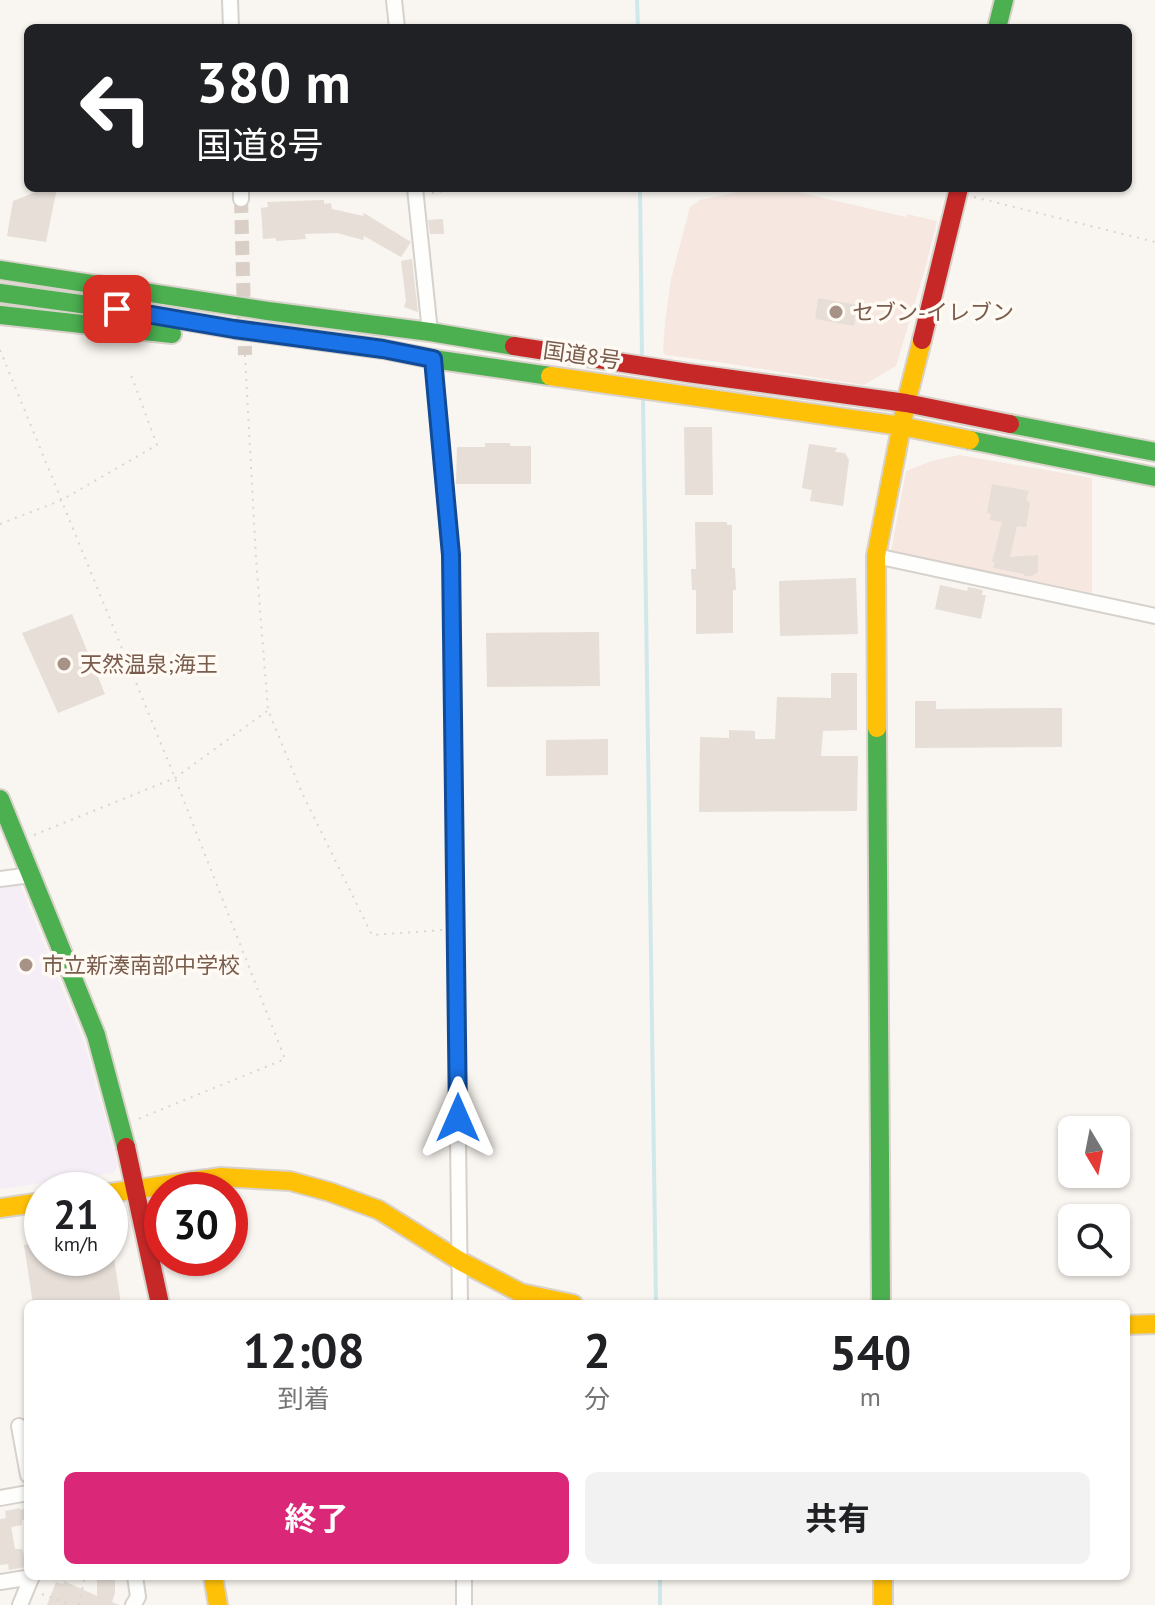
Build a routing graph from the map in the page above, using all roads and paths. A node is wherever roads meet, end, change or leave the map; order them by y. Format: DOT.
graph roads {
  1 [pos="230,0"];
  2 [pos="394,0"];
  3 [pos="1004,0"];
  4 [pos="231,24"];
  5 [pos="397,24"];
  6 [pos="998,24"];
  7 [pos="436,192"];
  8 [pos="958,192"];
  9 [pos="966,192"];
  10 [pos="415,193"];
  11 [pos="1155,242"];
  12 [pos="0,252"];
  13 [pos="0,270"];
  14 [pos="0,293"];
  15 [pos="0,315"];
  16 [pos="308,317"];
  17 [pos="430,332"];
  18 [pos="351,345"];
  19 [pos="0,350"];
  20 [pos="245,355"];
  21 [pos="433,359"];
  22 [pos="130,372"];
  23 [pos="906,403"];
  24 [pos="901,426"];
  25 [pos="1155,452"];
  26 [pos="1155,477"];
  27 [pos="62,500"];
  28 [pos="0,524"];
  29 [pos="876,556"];
  30 [pos="1155,616"];
  31 [pos="268,710"];
  32 [pos="175,778"];
  33 [pos="0,799"];
  34 [pos="18,842"];
  35 [pos="31,875"];
  36 [pos="0,879"];
  37 [pos="456,929"];
  38 [pos="121,1125"];
  39 [pos="135,1189"];
  40 [pos="128,1190"];
  41 [pos="24,1205"];
  42 [pos="0,1208"];
  43 [pos="460,1261"];
  44 [pos="159,1300"];
  45 [pos="460,1300"];
  46 [pos="554,1300"];
  47 [pos="881,1300"];
  48 [pos="1155,1324"];
  49 [pos="1130,1325"];
  50 [pos="19,1426"];
  51 [pos="24,1453"];
  52 [pos="24,1494"];
  53 [pos="0,1498"];
  54 [pos="31,1580"];
  55 [pos="84,1580"];
  56 [pos="136,1580"];
  57 [pos="214,1580"];
  58 [pos="464,1580"];
  59 [pos="883,1580"];
  60 [pos="0,1582"];
  61 [pos="20,1605"];
  62 [pos="71,1605"];
  63 [pos="79,1605"];
  64 [pos="133,1605"];
  65 [pos="218,1605"];
  66 [pos="464,1605"];
  67 [pos="883,1605"];
  1 -- 4 [label="street"];
  2 -- 5 [label="street"];
  3 -- 6 [label="main road"];
  7 -- 10 [label="path"];
  8 -- 23 [label="main road"];
  9 -- 11 [label="path"];
  10 -- 17 [label="street"];
  12 -- 16 [label="main road"];
  13 -- 16 [label="main road, 国道8号"];
  14 -- 18 [label="main road, 国道8号"];
  15 -- 18 [label="main road"];
  16 -- 17 [label="main road, 国道8号"];
  17 -- 23 [label="main road, 国道8号"];
  18 -- 21 [label="main road, 国道8号"];
  19 -- 27 [label="path"];
  20 -- 31 [label="path"];
  21 -- 24 [label="main road, 国道8号"];
  21 -- 37 [label="street"];
  22 -- 27 [label="path"];
  23 -- 24 [label="main road"];
  23 -- 25 [label="main road, 国道8号"];
  24 -- 26 [label="main road, 国道8号"];
  24 -- 29 [label="main road"];
  27 -- 28 [label="path"];
  27 -- 32 [label="path"];
  29 -- 30 [label="street"];
  29 -- 47 [label="main road"];
  31 -- 32 [label="path"];
  31 -- 37 [label="path"];
  32 -- 34 [label="path"];
  32 -- 38 [label="path"];
  33 -- 34 [label="main road"];
  34 -- 35 [label="main road"];
  35 -- 36 [label="street"];
  35 -- 38 [label="main road"];
  37 -- 43 [label="street"];
  38 -- 39 [label="main road"];
  39 -- 40 [label="main road"];
  39 -- 43 [label="main road"];
  39 -- 44 [label="main road"];
  41 -- 42 [label="main road"];
  43 -- 45 [label="street"];
  43 -- 46 [label="main road"];
  48 -- 49 [label="main road"];
  50 -- 51 [label="street"];
  52 -- 53 [label="street"];
  54 -- 60 [label="street"];
  54 -- 61 [label="street"];
  54 -- 62 [label="path"];
  55 -- 63 [label="path"];
  56 -- 64 [label="street"];
  57 -- 65 [label="main road"];
  58 -- 66 [label="street"];
  59 -- 67 [label="main road"];
}
